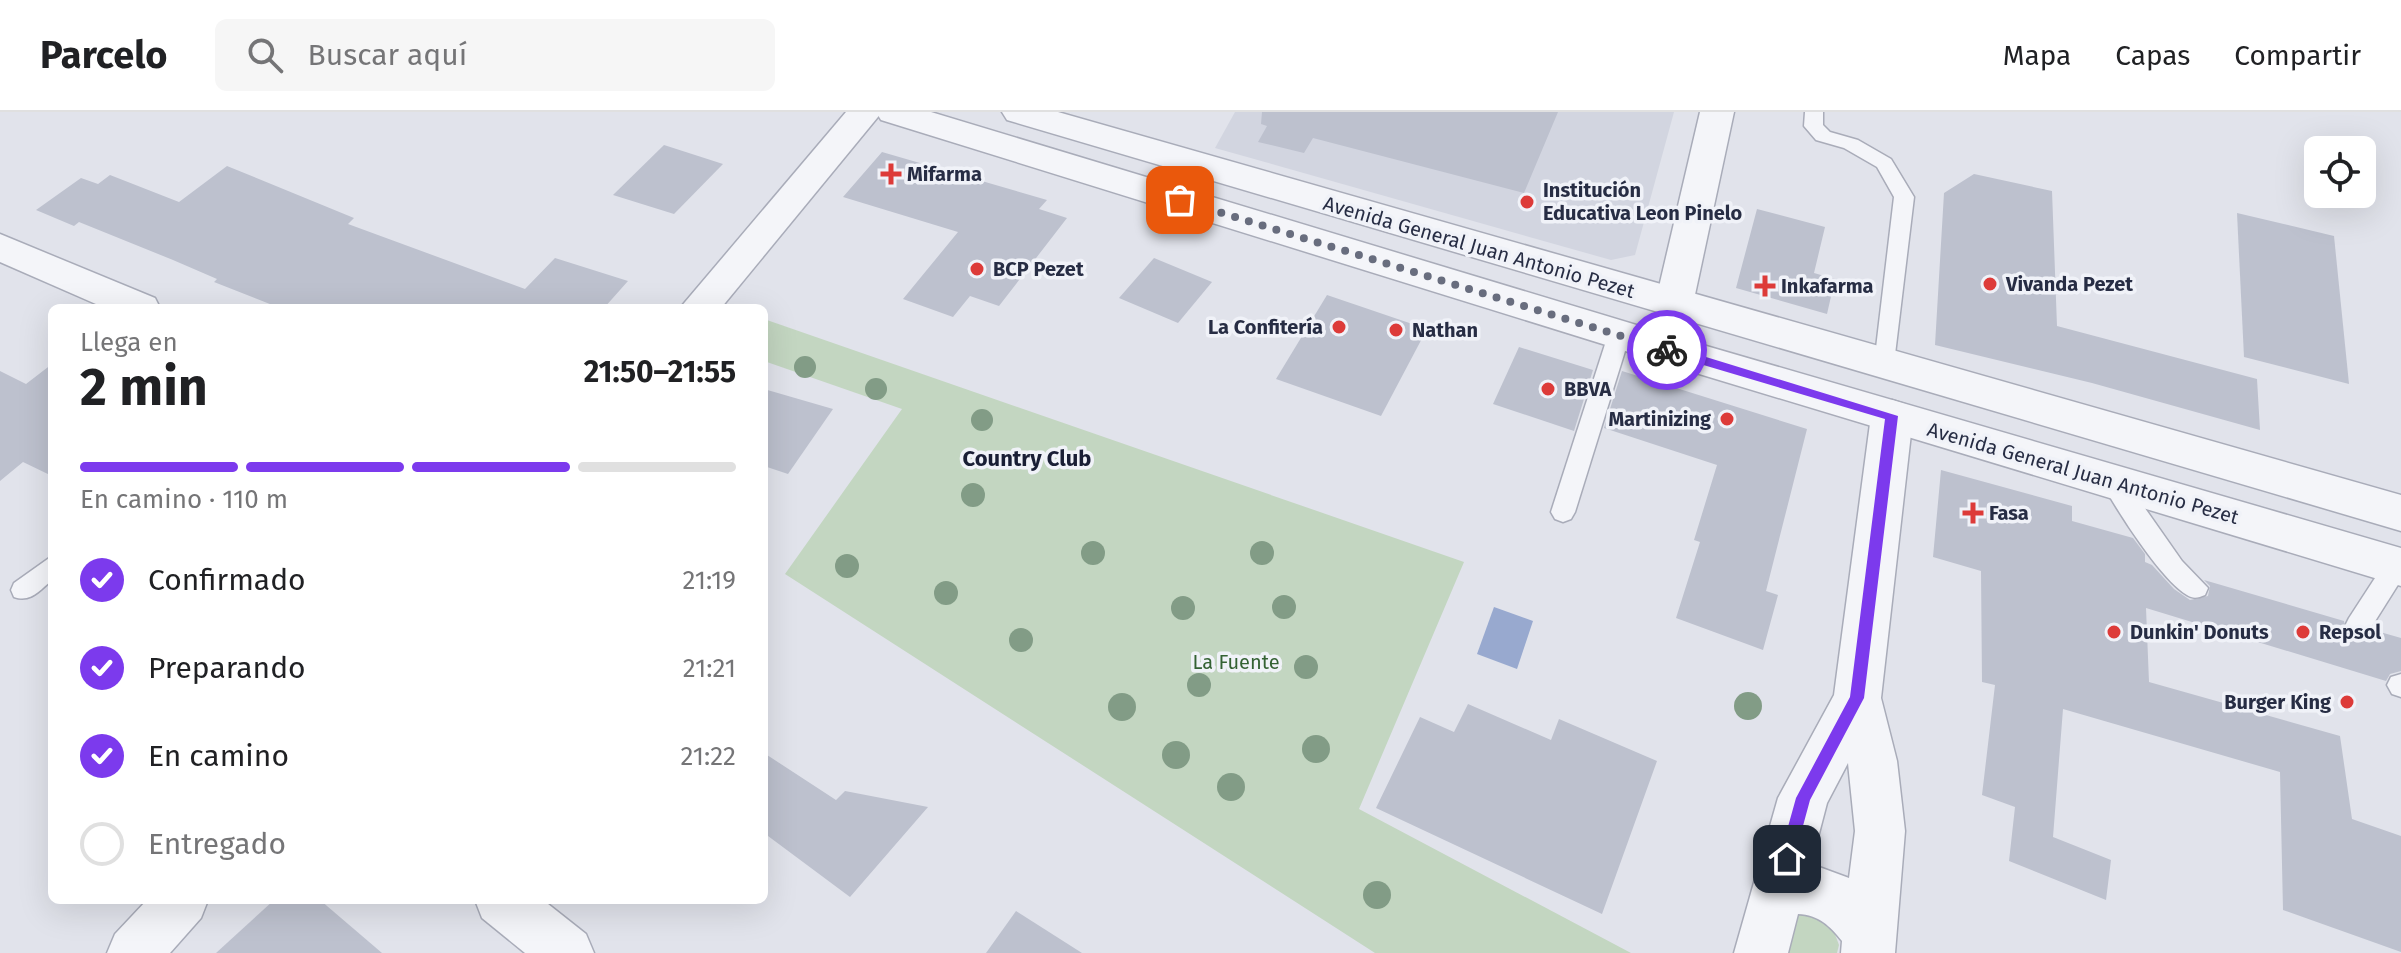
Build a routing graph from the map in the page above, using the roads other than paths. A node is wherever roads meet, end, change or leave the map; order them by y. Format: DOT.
graph roads {
  1 [pos="865,112"];
  2 [pos="893,112"];
  3 [pos="1019,112"];
  4 [pos="1717,112"];
  5 [pos="1814,112"];
  6 [pos="0,247"];
  7 [pos="132,304"];
  8 [pos="702,304"];
  9 [pos="1674,304"];
  10 [pos="1619,335"];
  11 [pos="1885,365"];
  12 [pos="1892,416"];
  13 [pos="2113,481"];
  14 [pos="1563,512"];
  15 [pos="2401,513"];
  16 [pos="2399,566"];
  17 [pos="48,569"];
  18 [pos="2196,588"];
  19 [pos="23,590"];
  20 [pos="2358,626"];
  21 [pos="1857,698"];
  22 [pos="1778,890"];
  23 [pos="178,904"];
  24 [pos="506,904"];
  25 [pos="1870,945"];
  26 [pos="134,953"];
  27 [pos="567,953"];
  28 [pos="1761,953"];
  1 -- 8 [label="street"];
  2 -- 10 [label="street, Avenida General Juan Antonio Pezet"];
  3 -- 9 [label="street, Avenida General Juan Antonio Pezet"];
  4 -- 9 [label="street"];
  5 -- 11 [label="lane"];
  6 -- 7 [label="street"];
  9 -- 11 [label="street, Avenida General Juan Antonio Pezet"];
  10 -- 12 [label="street, Avenida General Juan Antonio Pezet"];
  10 -- 14 [label="lane"];
  11 -- 15 [label="street, Avenida General Juan Antonio Pezet"];
  12 -- 13 [label="street, Avenida General Juan Antonio Pezet"];
  12 -- 21 [label="street"];
  13 -- 16 [label="street, Avenida General Juan Antonio Pezet"];
  13 -- 18 [label="lane"];
  16 -- 20 [label="lane"];
  17 -- 19 [label="lane"];
  21 -- 22 [label="street"];
  21 -- 25 [label="street"];
  22 -- 25 [label="street"];
  22 -- 28 [label="street"];
  23 -- 26 [label="street"];
  24 -- 27 [label="street"];
}
